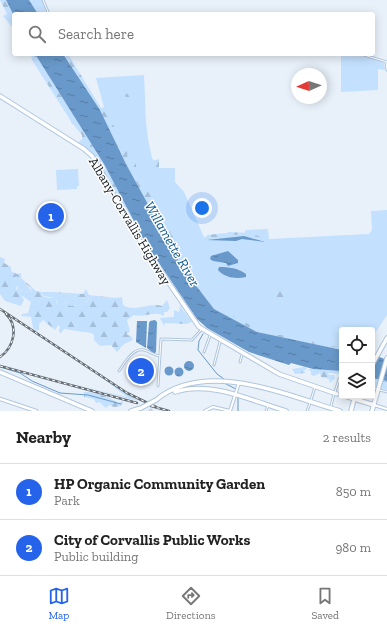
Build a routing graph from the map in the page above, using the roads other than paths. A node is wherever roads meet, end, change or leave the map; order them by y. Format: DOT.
graph roads {
  1 [pos="43,0"];
  2 [pos="48,12"];
  3 [pos="368,56"];
  4 [pos="387,62"];
  5 [pos="387,70"];
  6 [pos="0,96"];
  7 [pos="201,330"];
  8 [pos="210,335"];
  9 [pos="387,338"];
  10 [pos="220,341"];
  11 [pos="204,352"];
  12 [pos="242,354"];
  13 [pos="159,356"];
  14 [pos="387,358"];
  15 [pos="240,362"];
  16 [pos="373,363"];
  17 [pos="214,365"];
  18 [pos="119,371"];
  19 [pos="0,372"];
  20 [pos="339,378"];
  21 [pos="239,383"];
  22 [pos="158,386"];
  23 [pos="315,387"];
  24 [pos="375,388"];
  25 [pos="380,389"];
  26 [pos="387,392"];
  27 [pos="334,393"];
  28 [pos="339,394"];
  29 [pos="235,395"];
  30 [pos="0,399"];
  31 [pos="354,399"];
  32 [pos="360,399"];
  33 [pos="156,400"];
  34 [pos="310,402"];
  35 [pos="374,405"];
  36 [pos="268,406"];
  37 [pos="387,409"];
  38 [pos="330,410"];
  39 [pos="36,411"];
  40 [pos="92,411"];
  41 [pos="131,411"];
  42 [pos="205,411"];
  43 [pos="230,411"];
  44 [pos="266,411"];
  45 [pos="286,411"];
  46 [pos="307,411"];
  47 [pos="340,411"];
  48 [pos="351,411"];
  49 [pos="372,411"];
  1 -- 2 [label="street"];
  3 -- 4 [label="street"];
  4 -- 5 [label="street"];
  6 -- 7 [label="highway, Albany-Corvallis Highway"];
  7 -- 8 [label="highway"];
  7 -- 13 [label="street"];
  8 -- 10 [label="highway"];
  8 -- 11 [label="street"];
  9 -- 16 [label="highway"];
  10 -- 12 [label="highway"];
  10 -- 17 [label="street"];
  12 -- 15 [label="street"];
  12 -- 23 [label="highway"];
  13 -- 18 [label="street"];
  13 -- 22 [label="street"];
  14 -- 25 [label="highway"];
  19 -- 40 [label="highway"];
  20 -- 27 [label="street"];
  21 -- 29 [label="street"];
  21 -- 33 [label="highway"];
  21 -- 34 [label="highway"];
  23 -- 27 [label="highway"];
  23 -- 34 [label="street"];
  24 -- 25 [label="street"];
  25 -- 26 [label="street"];
  25 -- 35 [label="highway"];
  27 -- 28 [label="highway"];
  27 -- 38 [label="street"];
  29 -- 33 [label="highway"];
  29 -- 36 [label="highway"];
  29 -- 43 [label="street"];
  30 -- 39 [label="main road"];
  31 -- 48 [label="highway"];
  32 -- 35 [label="highway"];
  33 -- 41 [label="highway, bridge"];
  34 -- 38 [label="highway"];
  34 -- 46 [label="street"];
  35 -- 37 [label="street"];
  35 -- 49 [label="highway"];
  36 -- 44 [label="street"];
  36 -- 45 [label="highway"];
  38 -- 47 [label="highway"];
  42 -- 43 [label="street"];
}
